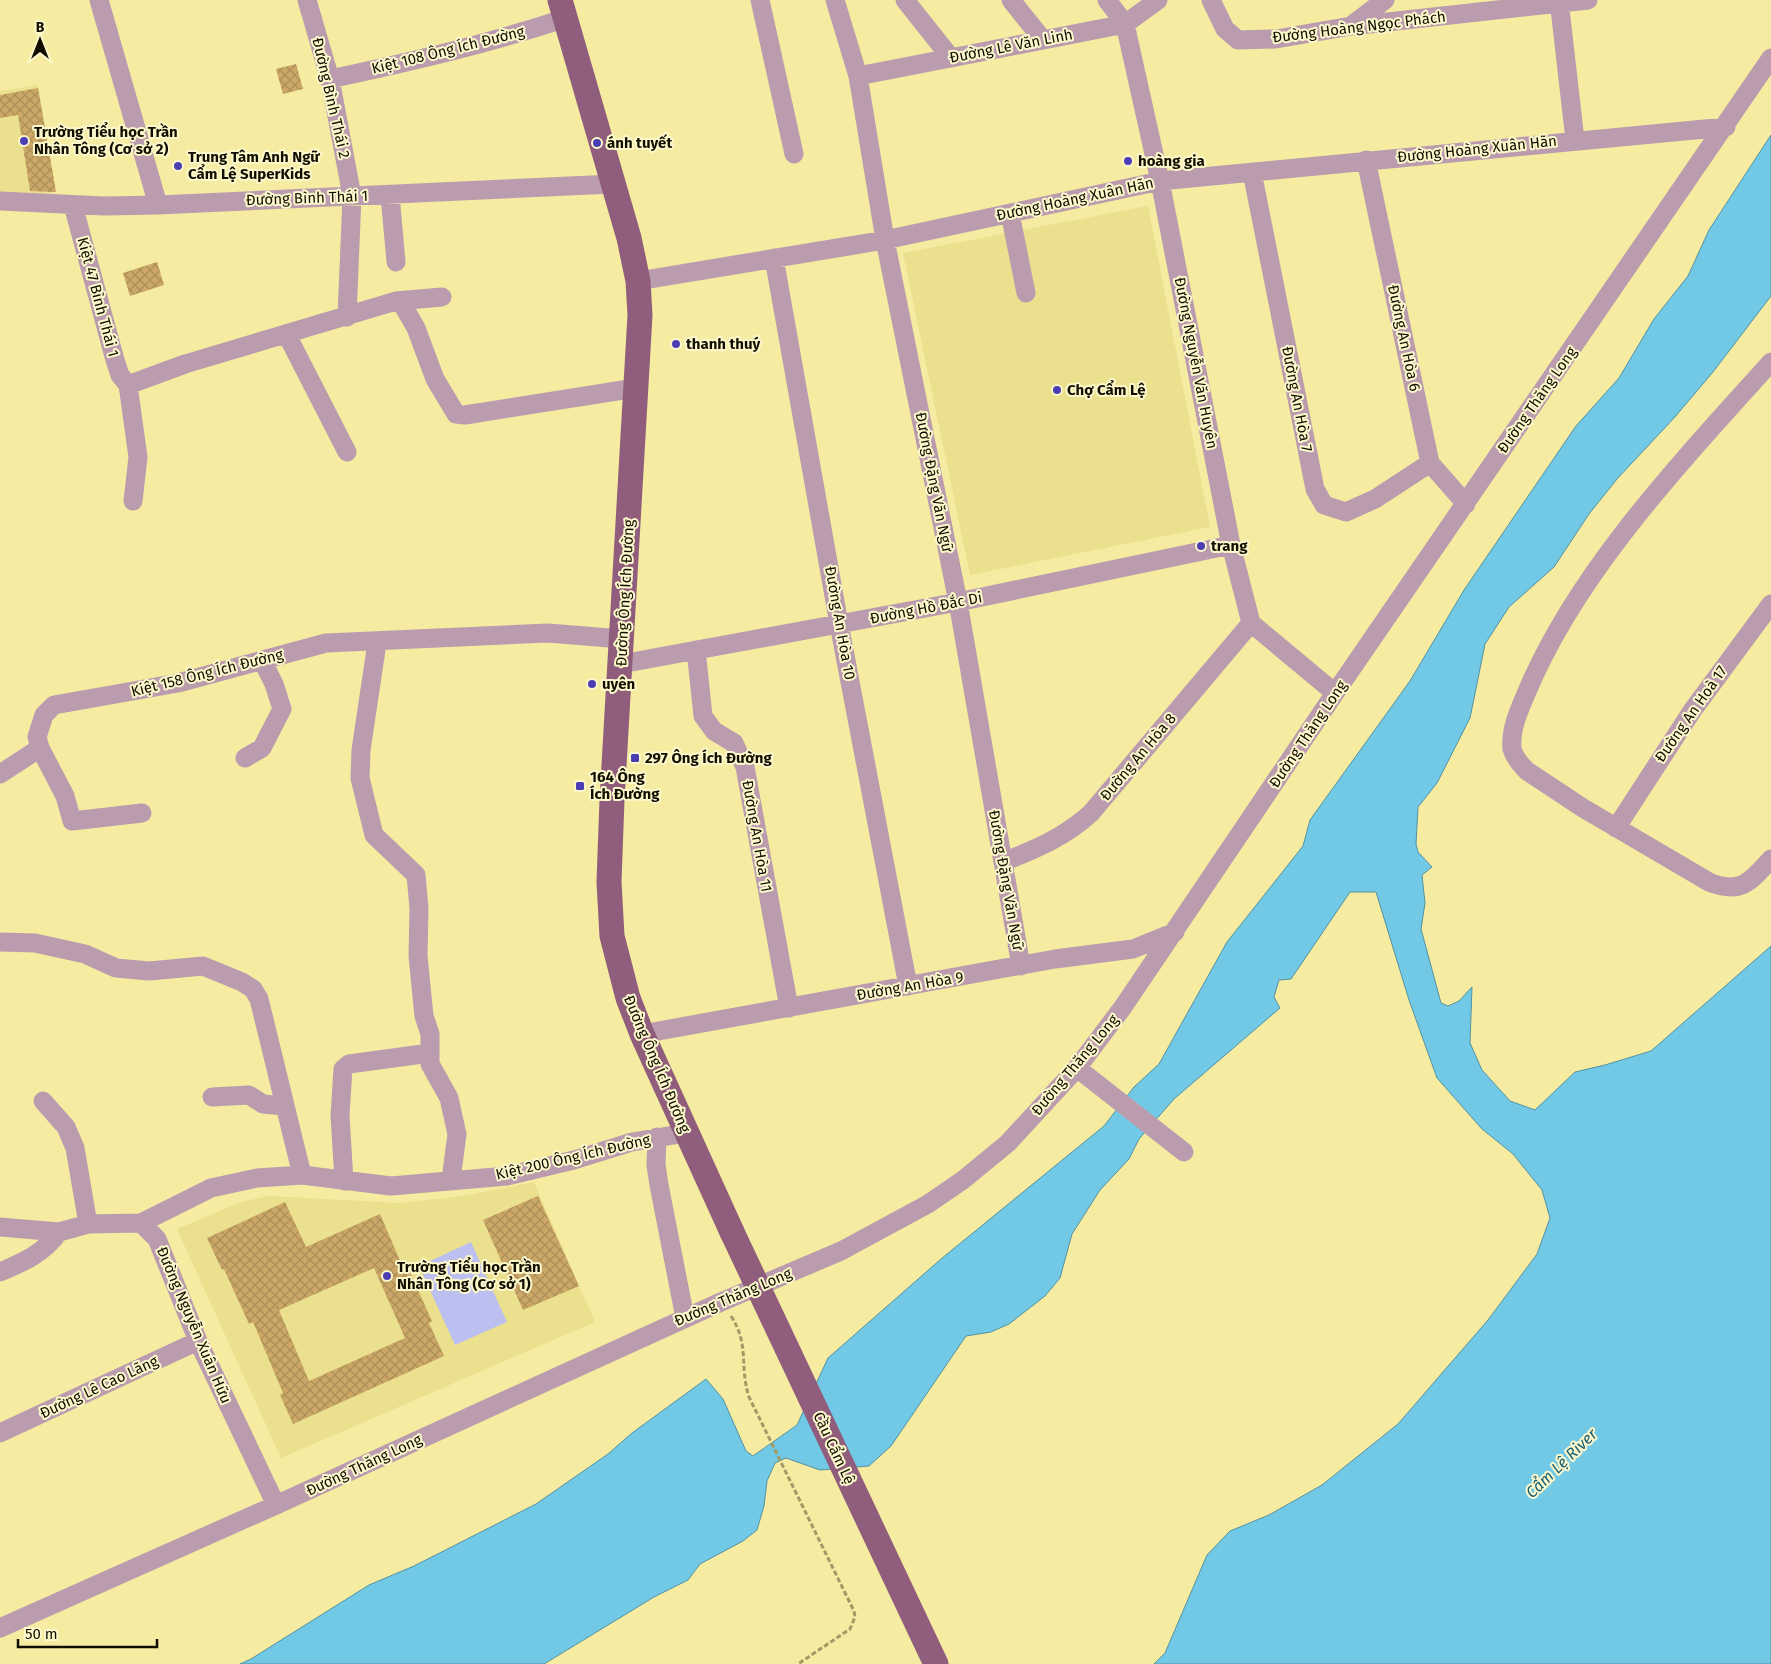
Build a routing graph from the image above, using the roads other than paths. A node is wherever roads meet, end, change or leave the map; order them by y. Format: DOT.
graph roads {
  1 [pos="99,0"];
  2 [pos="307,0"];
  3 [pos="760,0"];
  4 [pos="835,0"];
  5 [pos="904,0"];
  6 [pos="1012,0"];
  7 [pos="1107,0"];
  8 [pos="1158,0"];
  9 [pos="1211,0"];
  10 [pos="1385,0"];
  11 [pos="1588,0"];
  12 [pos="1560,2"];
  13 [pos="563,9"];
  14 [pos="1125,24"];
  15 [pos="1351,26"];
  16 [pos="1043,40"];
  17 [pos="951,58"];
  18 [pos="1771,58"];
  19 [pos="858,76"];
  20 [pos="330,79"];
  21 [pos="1726,127"];
  22 [pos="1575,140"];
  23 [pos="794,154"];
  24 [pos="1366,160"];
  25 [pos="1252,172"];
  26 [pos="1160,180"];
  27 [pos="613,184"];
  28 [pos="390,195"];
  29 [pos="352,196"];
  30 [pos="0,201"];
  31 [pos="73,205"];
  32 [pos="158,205"];
  33 [pos="1010,213"];
  34 [pos="885,240"];
  35 [pos="774,258"];
  36 [pos="396,262"];
  37 [pos="638,281"];
  38 [pos="1026,293"];
  39 [pos="442,297"];
  40 [pos="401,302"];
  41 [pos="347,317"];
  42 [pos="287,335"];
  43 [pos="1771,362"];
  44 [pos="128,385"];
  45 [pos="636,388"];
  46 [pos="347,452"];
  47 [pos="1430,463"];
  48 [pos="133,501"];
  49 [pos="1466,504"];
  50 [pos="1231,545"];
  51 [pos="958,602"];
  52 [pos="1771,604"];
  53 [pos="1251,623"];
  54 [pos="840,624"];
  55 [pos="622,639"];
  56 [pos="377,642"];
  57 [pos="696,650"];
  58 [pos="262,660"];
  59 [pos="620,664"];
  60 [pos="1335,693"];
  61 [pos="40,748"];
  62 [pos="245,758"];
  63 [pos="0,774"];
  64 [pos="142,813"];
  65 [pos="1616,828"];
  66 [pos="1771,859"];
  67 [pos="1003,862"];
  68 [pos="1175,932"];
  69 [pos="0,942"];
  70 [pos="1021,966"];
  71 [pos="908,986"];
  72 [pos="789,1008"];
  73 [pos="642,1034"];
  74 [pos="430,1053"];
  75 [pos="1077,1068"];
  76 [pos="212,1097"];
  77 [pos="43,1102"];
  78 [pos="285,1106"];
  79 [pos="686,1133"];
  80 [pos="657,1137"];
  81 [pos="1184,1152"];
  82 [pos="302,1175"];
  83 [pos="451,1180"];
  84 [pos="344,1181"];
  85 [pos="141,1223"];
  86 [pos="88,1224"];
  87 [pos="0,1227"];
  88 [pos="59,1232"];
  89 [pos="732,1232"];
  90 [pos="0,1272"];
  91 [pos="685,1318"];
  92 [pos="198,1341"];
  93 [pos="0,1433"];
  94 [pos="276,1505"];
  95 [pos="0,1628"];
  96 [pos="936,1664"];
  1 -- 32 [label="street"];
  2 -- 20 [label="street, Đường Bình Thái 2"];
  3 -- 23 [label="street"];
  4 -- 19 [label="street, Đường Đặng Văn Ngữ"];
  5 -- 17 [label="street"];
  6 -- 16 [label="street"];
  7 -- 14 [label="street, Đường Nguyễn Văn Huyên"];
  8 -- 14 [label="street, Đường Lê Văn Linh"];
  9 -- 15 [label="street, Đường Hoàng Ngọc Phách"];
  10 -- 15 [label="street"];
  11 -- 12 [label="street, Đường Hoàng Ngọc Phách"];
  12 -- 15 [label="street, Đường Hoàng Ngọc Phách"];
  12 -- 22 [label="street"];
  13 -- 20 [label="street, Kiệt 108 Ông Ích Đường"];
  13 -- 27 [label="main road, Đường Ông Ích Đường"];
  14 -- 16 [label="street, Đường Lê Văn Linh"];
  14 -- 26 [label="street, Đường Nguyễn Văn Huyên"];
  16 -- 17 [label="street, Đường Lê Văn Linh"];
  17 -- 19 [label="street, Đường Lê Văn Linh"];
  18 -- 21 [label="street, Đường Thăng Long"];
  19 -- 34 [label="street, Đường Đặng Văn Ngữ"];
  20 -- 29 [label="street, Đường Bình Thái 2"];
  21 -- 22 [label="street, Đường Hoàng Xuân Hãn"];
  21 -- 49 [label="street, Đường Thăng Long"];
  22 -- 24 [label="street, Đường Hoàng Xuân Hãn"];
  24 -- 25 [label="street, Đường Hoàng Xuân Hãn"];
  24 -- 47 [label="street, Đường An Hòa 6"];
  25 -- 26 [label="street, Đường Hoàng Xuân Hãn"];
  25 -- 47 [label="street, Đường An Hòa 7"];
  26 -- 33 [label="street, Đường Hoàng Xuân Hãn"];
  26 -- 50 [label="street, Đường Nguyễn Văn Huyên"];
  27 -- 28 [label="street, Đường Bình Thái 1"];
  27 -- 37 [label="main road, Đường Ông Ích Đường"];
  28 -- 29 [label="street, Đường Bình Thái 1"];
  28 -- 36 [label="street"];
  29 -- 32 [label="street, Đường Bình Thái 1"];
  29 -- 41 [label="street, Đường Bình Thái 2"];
  30 -- 31 [label="street, Đường Bình Thái 1"];
  31 -- 32 [label="street, Đường Bình Thái 1"];
  31 -- 44 [label="street, Kiệt 47 Bình Thái 1"];
  33 -- 34 [label="street, Đường Hoàng Xuân Hãn"];
  33 -- 38 [label="street"];
  34 -- 35 [label="street, Đường Hoàng Xuân Hãn"];
  34 -- 51 [label="street, Đường Đặng Văn Ngữ"];
  35 -- 37 [label="street, Đường Hoàng Xuân Hãn"];
  35 -- 54 [label="street, Đường An Hòa 10"];
  37 -- 45 [label="main road, Đường Ông Ích Đường"];
  39 -- 40 [label="street"];
  40 -- 41 [label="street"];
  40 -- 45 [label="street"];
  41 -- 42 [label="street"];
  42 -- 44 [label="street"];
  42 -- 46 [label="street"];
  43 -- 65 [label="street"];
  44 -- 48 [label="street"];
  45 -- 55 [label="main road, Đường Ông Ích Đường"];
  47 -- 49 [label="street, Đường An Hòa 6"];
  49 -- 60 [label="street, Đường Thăng Long"];
  50 -- 51 [label="street, Đường Hồ Đắc Di"];
  50 -- 53 [label="street, Đường Nguyễn Văn Huyên"];
  51 -- 54 [label="street, Đường Hồ Đắc Di"];
  51 -- 67 [label="street, Đường Đặng Văn Ngữ"];
  52 -- 65 [label="street, Đường An Hoà 17"];
  53 -- 60 [label="street"];
  53 -- 67 [label="street, Đường An Hòa 8"];
  54 -- 57 [label="street, Đường Hồ Đắc Di"];
  54 -- 71 [label="street, Đường An Hòa 10"];
  55 -- 56 [label="street, Kiệt 158 Ông Ích Đường"];
  55 -- 59 [label="main road, Đường Ông Ích Đường"];
  56 -- 58 [label="street, Kiệt 158 Ông Ích Đường"];
  56 -- 74 [label="street"];
  57 -- 59 [label="street, Đường Hồ Đắc Di"];
  57 -- 72 [label="street, Đường An Hòa 11"];
  58 -- 61 [label="street, Kiệt 158 Ông Ích Đường"];
  58 -- 62 [label="street"];
  59 -- 73 [label="main road, Đường Ông Ích Đường"];
  60 -- 68 [label="street, Đường Thăng Long"];
  61 -- 63 [label="street"];
  61 -- 64 [label="street"];
  65 -- 66 [label="street"];
  67 -- 70 [label="street, Đường Đặng Văn Ngữ"];
  68 -- 70 [label="street, Đường An Hòa 9"];
  68 -- 75 [label="street, Đường Thăng Long"];
  69 -- 78 [label="street"];
  70 -- 71 [label="street, Đường An Hòa 9"];
  71 -- 72 [label="street, Đường An Hòa 9"];
  72 -- 73 [label="street, Đường An Hòa 9"];
  73 -- 79 [label="main road, Đường Ông Ích Đường"];
  74 -- 83 [label="street"];
  74 -- 84 [label="street"];
  75 -- 81 [label="street"];
  75 -- 91 [label="street, Đường Thăng Long"];
  76 -- 78 [label="street"];
  77 -- 86 [label="street"];
  78 -- 82 [label="street"];
  79 -- 80 [label="street, Kiệt 200 Ông Ích Đường"];
  79 -- 89 [label="main road, Đường Ông Ích Đường"];
  80 -- 83 [label="street, Kiệt 200 Ông Ích Đường"];
  80 -- 91 [label="street"];
  82 -- 84 [label="street, Kiệt 200 Ông Ích Đường"];
  82 -- 85 [label="street, Kiệt 200 Ông Ích Đường"];
  83 -- 84 [label="street, Kiệt 200 Ông Ích Đường"];
  85 -- 86 [label="street"];
  85 -- 92 [label="street, Đường Nguyễn Xuân Hữu"];
  86 -- 88 [label="street"];
  87 -- 88 [label="street"];
  88 -- 90 [label="street"];
  89 -- 96 [label="main road, Cầu Cẩm Lệ, bridge"];
  91 -- 94 [label="street, Đường Thăng Long"];
  92 -- 93 [label="street, Đường Lê Cao Lãng"];
  92 -- 94 [label="street, Đường Nguyễn Xuân Hữu"];
  94 -- 95 [label="street, Đường Thăng Long"];
}
